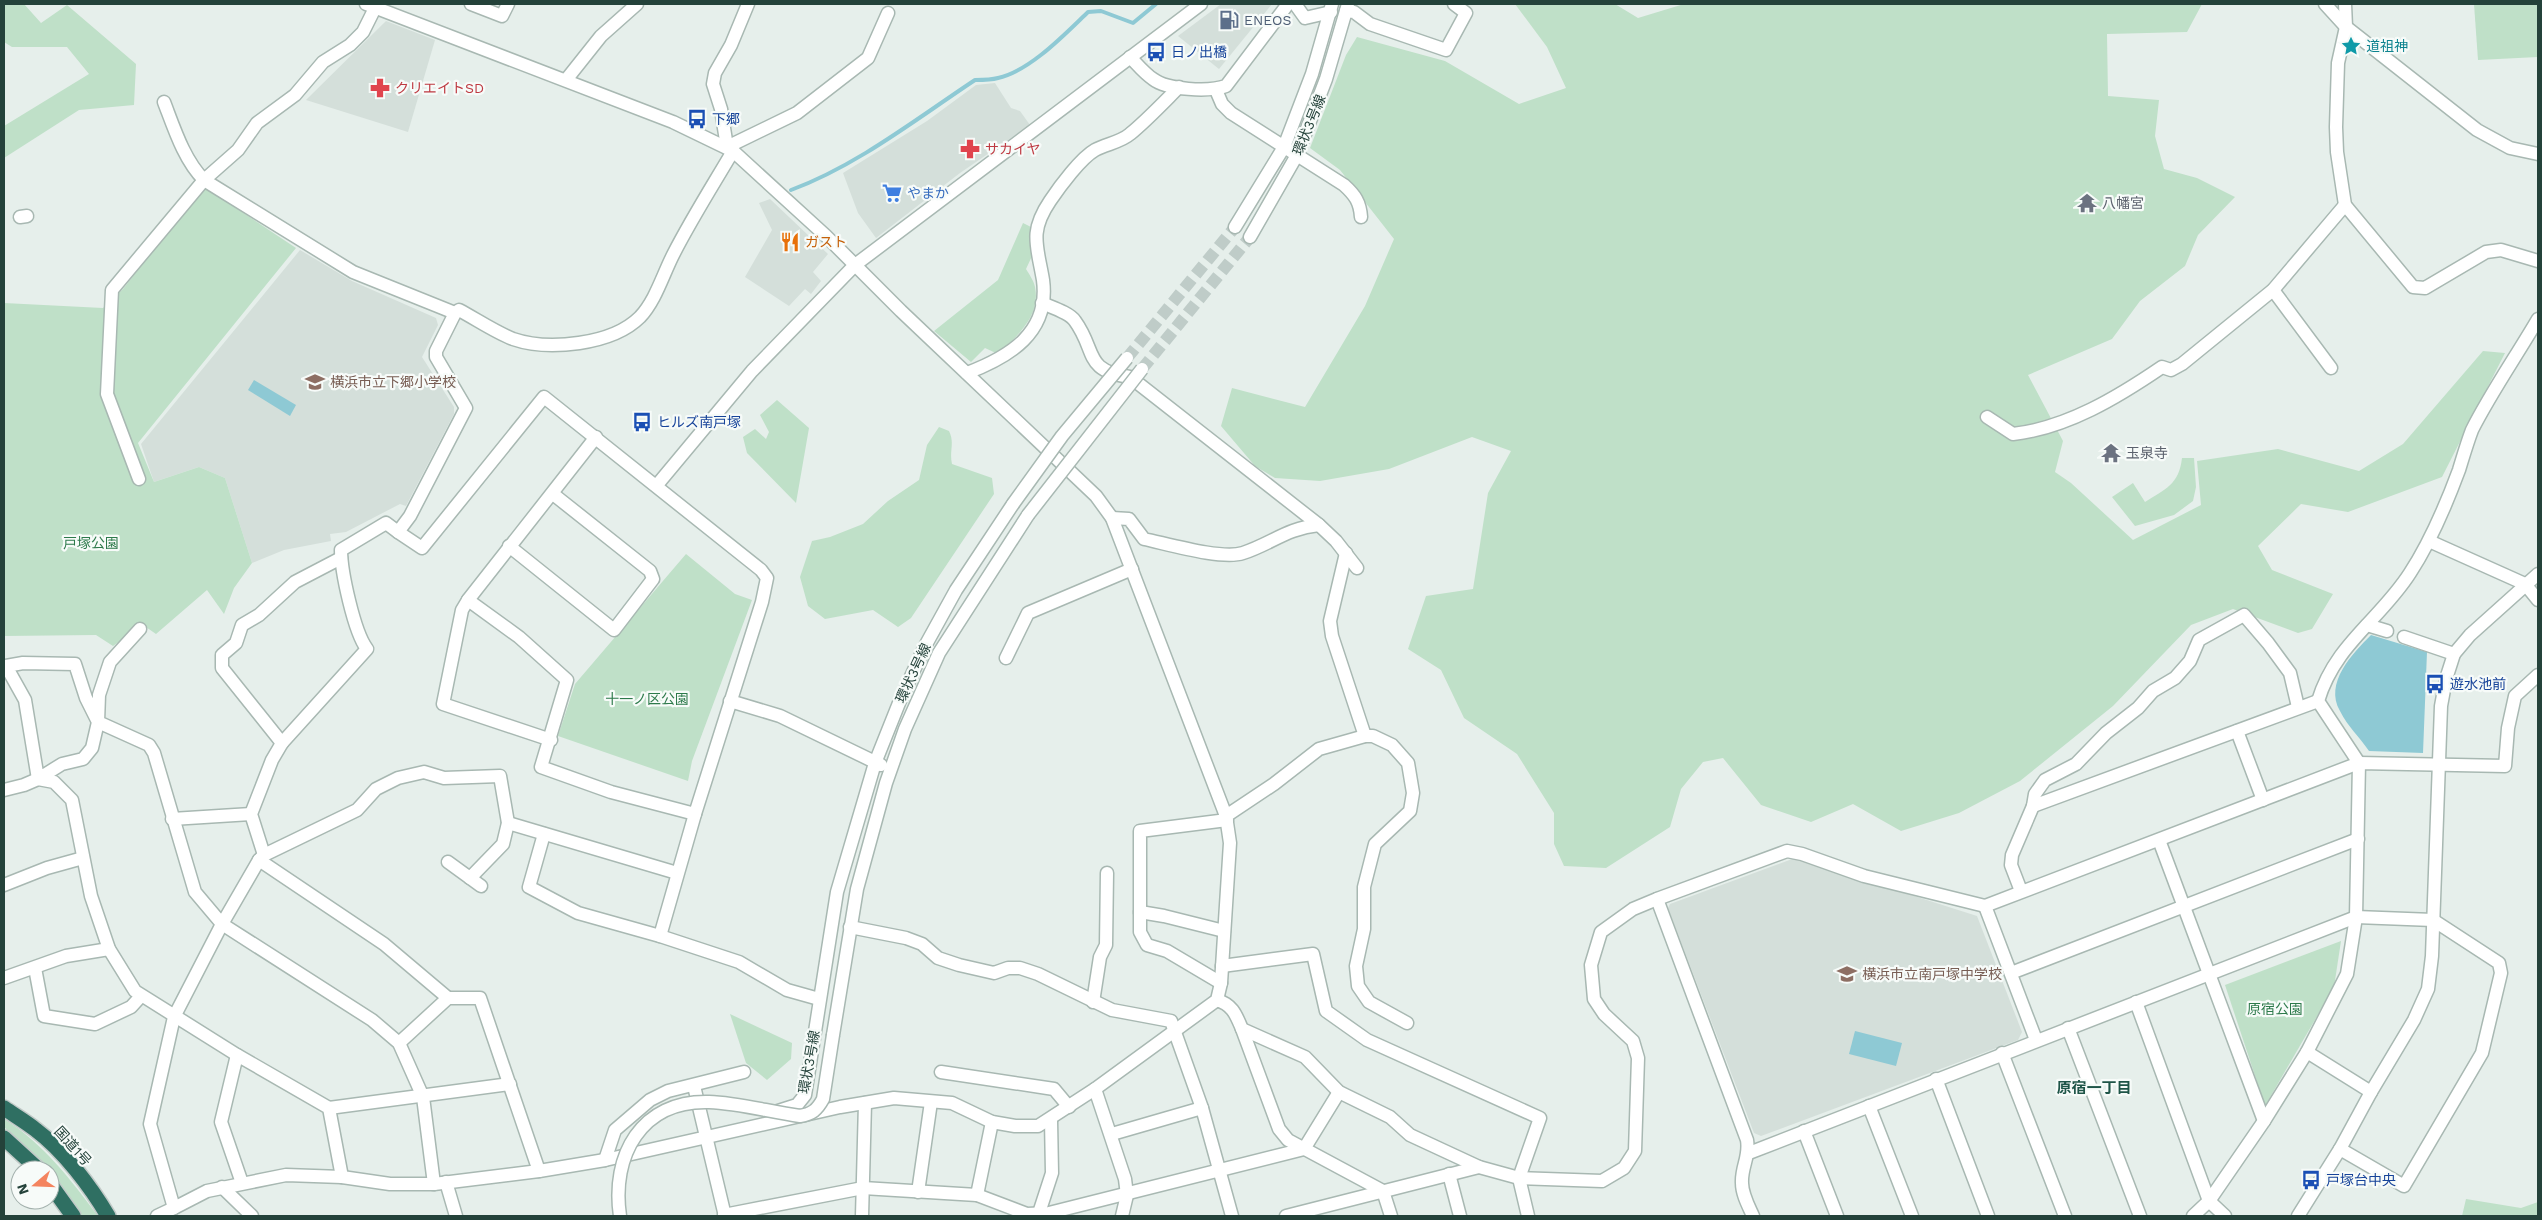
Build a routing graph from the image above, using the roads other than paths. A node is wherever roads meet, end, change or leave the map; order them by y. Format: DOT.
graph roads {
  1 [pos="471,4"];
  2 [pos="508,4"];
  3 [pos="637,4"];
  4 [pos="748,4"];
  5 [pos="1201,4"];
  6 [pos="1288,4"];
  7 [pos="1295,4"];
  8 [pos="1454,4"];
  9 [pos="2325,4"];
  10 [pos="2344,4"];
  11 [pos="373,5"];
  12 [pos="1347,7"];
  13 [pos="1332,8"];
  14 [pos="888,13"];
  15 [pos="2346,27"];
  16 [pos="1130,57"];
  17 [pos="566,80"];
  18 [pos="1179,87"];
  19 [pos="1216,90"];
  20 [pos="164,102"];
  21 [pos="1284,147"];
  22 [pos="730,149"];
  23 [pos="2538,154"];
  24 [pos="1297,155"];
  25 [pos="204,180"];
  26 [pos="2345,205"];
  27 [pos="1361,217"];
  28 [pos="1235,227"];
  29 [pos="1250,237"];
  30 [pos="2538,261"];
  31 [pos="855,265"];
  32 [pos="2273,290"];
  33 [pos="1042,303"];
  34 [pos="455,313"];
  35 [pos="2538,319"];
  36 [pos="1127,358"];
  37 [pos="2331,368"];
  38 [pos="1142,369"];
  39 [pos="966,373"];
  40 [pos="1987,417"];
  41 [pos="596,437"];
  42 [pos="139,479"];
  43 [pos="657,485"];
  44 [pos="553,494"];
  45 [pos="1112,518"];
  46 [pos="1319,525"];
  47 [pos="398,532"];
  48 [pos="2428,541"];
  49 [pos="509,546"];
  50 [pos="1346,553"];
  51 [pos="341,558"];
  52 [pos="1132,568"];
  53 [pos="1356,568"];
  54 [pos="2538,574"];
  55 [pos="2525,584"];
  56 [pos="468,600"];
  57 [pos="2538,600"];
  58 [pos="2367,625"];
  59 [pos="140,629"];
  60 [pos="2386,631"];
  61 [pos="2404,637"];
  62 [pos="2454,654"];
  63 [pos="1006,658"];
  64 [pos="5,664"];
  65 [pos="2538,675"];
  66 [pos="730,701"];
  67 [pos="2318,701"];
  68 [pos="2298,707"];
  69 [pos="98,722"];
  70 [pos="2237,731"];
  71 [pos="1365,736"];
  72 [pos="550,740"];
  73 [pos="282,743"];
  74 [pos="875,762"];
  75 [pos="2359,763"];
  76 [pos="2438,764"];
  77 [pos="891,768"];
  78 [pos="38,778"];
  79 [pos="4,790"];
  80 [pos="2263,800"];
  81 [pos="2033,806"];
  82 [pos="251,814"];
  83 [pos="695,814"];
  84 [pos="1226,818"];
  85 [pos="172,819"];
  86 [pos="508,822"];
  87 [pos="544,834"];
  88 [pos="2159,840"];
  89 [pos="2358,840"];
  90 [pos="83,858"];
  91 [pos="261,858"];
  92 [pos="448,862"];
  93 [pos="677,873"];
  94 [pos="1107,873"];
  95 [pos="470,878"];
  96 [pos="4,885"];
  97 [pos="481,886"];
  98 [pos="2021,891"];
  99 [pos="1656,899"];
  100 [pos="2183,905"];
  101 [pos="1985,906"];
  102 [pos="1140,912"];
  103 [pos="2356,918"];
  104 [pos="2433,920"];
  105 [pos="222,924"];
  106 [pos="850,927"];
  107 [pos="1224,931"];
  108 [pos="660,936"];
  109 [pos="109,949"];
  110 [pos="1222,966"];
  111 [pos="35,968"];
  112 [pos="2011,973"];
  113 [pos="2209,974"];
  114 [pos="4,978"];
  115 [pos="1222,983"];
  116 [pos="141,996"];
  117 [pos="448,998"];
  118 [pos="819,999"];
  119 [pos="1217,1000"];
  120 [pos="1093,1002"];
  121 [pos="2136,1002"];
  122 [pos="174,1016"];
  123 [pos="1407,1024"];
  124 [pos="2068,1028"];
  125 [pos="1242,1029"];
  126 [pos="1176,1030"];
  127 [pos="2036,1040"];
  128 [pos="399,1043"];
  129 [pos="2307,1052"];
  130 [pos="2002,1053"];
  131 [pos="237,1055"];
  132 [pos="744,1072"];
  133 [pos="941,1072"];
  134 [pos="1936,1079"];
  135 [pos="510,1084"];
  136 [pos="694,1086"];
  137 [pos="1095,1089"];
  138 [pos="1339,1092"];
  139 [pos="2371,1092"];
  140 [pos="422,1097"];
  141 [pos="931,1102"];
  142 [pos="865,1103"];
  143 [pos="1869,1106"];
  144 [pos="1069,1107"];
  145 [pos="4,1108"];
  146 [pos="329,1108"];
  147 [pos="1202,1108"];
  148 [pos="775,1112"];
  149 [pos="1051,1120"];
  150 [pos="2264,1121"];
  151 [pos="992,1122"];
  152 [pos="1804,1131"];
  153 [pos="1112,1134"];
  154 [pos="4,1138"];
  155 [pos="707,1138"];
  156 [pos="1304,1149"];
  157 [pos="2340,1150"];
  158 [pos="1749,1153"];
  159 [pos="28,1160"];
  160 [pos="605,1160"];
  161 [pos="1479,1167"];
  162 [pos="539,1171"];
  163 [pos="1220,1172"];
  164 [pos="1449,1174"];
  165 [pos="342,1176"];
  166 [pos="1518,1178"];
  167 [pos="242,1183"];
  168 [pos="440,1183"];
  169 [pos="222,1187"];
  170 [pos="863,1188"];
  171 [pos="1383,1191"];
  172 [pos="918,1192"];
  173 [pos="1127,1195"];
  174 [pos="976,1196"];
  175 [pos="60,1198"];
  176 [pos="2209,1201"];
  177 [pos="174,1208"];
  178 [pos="1316,1212"];
  179 [pos="73,1216"];
  180 [pos="108,1216"];
  181 [pos="157,1216"];
  182 [pos="252,1216"];
  183 [pos="456,1216"];
  184 [pos="620,1216"];
  185 [pos="724,1216"];
  186 [pos="862,1216"];
  187 [pos="1039,1216"];
  188 [pos="1122,1216"];
  189 [pos="1232,1216"];
  190 [pos="1286,1216"];
  191 [pos="1392,1216"];
  192 [pos="1460,1216"];
  193 [pos="1528,1216"];
  194 [pos="1753,1216"];
  195 [pos="1836,1216"];
  196 [pos="1912,1216"];
  197 [pos="1988,1216"];
  198 [pos="2065,1216"];
  199 [pos="2140,1216"];
  200 [pos="2193,1216"];
  201 [pos="2225,1216"];
  202 [pos="2298,1216"];
  1 -- 2 [label="street"];
  3 -- 17 [label="street"];
  4 -- 22 [label="street"];
  5 -- 16 [label="street"];
  6 -- 19 [label="street"];
  7 -- 13 [label="street"];
  8 -- 12 [label="street"];
  9 -- 15 [label="street"];
  10 -- 15 [label="street"];
  11 -- 17 [label="street"];
  11 -- 25 [label="street"];
  12 -- 24 [label="street, 環状3号線"];
  13 -- 21 [label="street, 環状3号線"];
  14 -- 22 [label="street"];
  15 -- 23 [label="street"];
  15 -- 26 [label="street"];
  16 -- 18 [label="street"];
  16 -- 31 [label="street"];
  17 -- 22 [label="street"];
  18 -- 19 [label="street"];
  18 -- 33 [label="street"];
  19 -- 21 [label="street"];
  20 -- 25 [label="street"];
  21 -- 24 [label="street"];
  21 -- 28 [label="street, 環状3号線"];
  22 -- 31 [label="street"];
  22 -- 34 [label="street"];
  24 -- 27 [label="street"];
  24 -- 29 [label="street, 環状3号線"];
  25 -- 34 [label="street"];
  25 -- 42 [label="street"];
  26 -- 30 [label="street"];
  26 -- 32 [label="street"];
  31 -- 39 [label="street"];
  31 -- 43 [label="street"];
  32 -- 37 [label="street"];
  32 -- 40 [label="street"];
  33 -- 39 [label="street"];
  33 -- 46 [label="street"];
  34 -- 47 [label="street"];
  35 -- 48 [label="street"];
  36 -- 74 [label="street, 環状3号線, bridge"];
  38 -- 77 [label="street, 環状3号線, bridge"];
  39 -- 45 [label="street"];
  41 -- 43 [label="street"];
  41 -- 44 [label="street"];
  41 -- 47 [label="street"];
  43 -- 66 [label="street"];
  44 -- 49 [label="street"];
  44 -- 49 [label="street"];
  45 -- 46 [label="street"];
  45 -- 52 [label="street"];
  46 -- 50 [label="street"];
  47 -- 51 [label="street"];
  48 -- 55 [label="street"];
  48 -- 58 [label="street"];
  49 -- 56 [label="street"];
  50 -- 53 [label="street"];
  50 -- 71 [label="street"];
  51 -- 73 [label="street"];
  51 -- 73 [label="street"];
  52 -- 63 [label="street"];
  52 -- 84 [label="street"];
  54 -- 55 [label="street"];
  55 -- 57 [label="street"];
  55 -- 62 [label="street"];
  56 -- 72 [label="street"];
  56 -- 72 [label="street"];
  58 -- 60 [label="street"];
  58 -- 67 [label="street"];
  59 -- 69 [label="street"];
  61 -- 62 [label="street"];
  62 -- 76 [label="street"];
  64 -- 69 [label="street"];
  64 -- 78 [label="street"];
  65 -- 76 [label="street"];
  66 -- 74 [label="street"];
  66 -- 83 [label="street"];
  67 -- 68 [label="street"];
  67 -- 75 [label="street"];
  68 -- 70 [label="street"];
  68 -- 81 [label="street"];
  69 -- 78 [label="street"];
  69 -- 85 [label="street"];
  70 -- 80 [label="street"];
  70 -- 81 [label="street"];
  71 -- 84 [label="street"];
  71 -- 123 [label="street"];
  72 -- 83 [label="street"];
  73 -- 82 [label="street"];
  74 -- 77 [label="street"];
  74 -- 118 [label="street, 環状3号線"];
  75 -- 76 [label="street"];
  75 -- 80 [label="street"];
  75 -- 89 [label="street"];
  76 -- 104 [label="street"];
  77 -- 106 [label="street, 環状3号線"];
  78 -- 79 [label="street"];
  78 -- 90 [label="street"];
  80 -- 88 [label="street"];
  81 -- 98 [label="street"];
  82 -- 85 [label="street"];
  82 -- 91 [label="street"];
  83 -- 93 [label="street"];
  84 -- 102 [label="street"];
  84 -- 107 [label="street"];
  85 -- 105 [label="street"];
  86 -- 87 [label="street"];
  86 -- 91 [label="street"];
  86 -- 95 [label="street"];
  87 -- 93 [label="street"];
  87 -- 108 [label="street"];
  88 -- 98 [label="street"];
  88 -- 100 [label="street"];
  89 -- 100 [label="street"];
  89 -- 103 [label="street"];
  90 -- 96 [label="street"];
  90 -- 109 [label="street"];
  91 -- 105 [label="street"];
  91 -- 117 [label="street"];
  92 -- 95 [label="street"];
  93 -- 108 [label="street"];
  94 -- 120 [label="street"];
  95 -- 97 [label="street"];
  98 -- 101 [label="street"];
  99 -- 101 [label="street"];
  99 -- 158 [label="street"];
  99 -- 166 [label="street"];
  100 -- 112 [label="street"];
  100 -- 113 [label="street"];
  101 -- 112 [label="street"];
  102 -- 107 [label="street"];
  102 -- 115 [label="street"];
  103 -- 104 [label="street"];
  103 -- 113 [label="street"];
  103 -- 129 [label="street"];
  104 -- 139 [label="street"];
  104 -- 157 [label="street"];
  105 -- 122 [label="street"];
  105 -- 128 [label="street"];
  106 -- 120 [label="street"];
  106 -- 148 [label="street, 環状3号線, bridge"];
  107 -- 110 [label="street"];
  108 -- 118 [label="street"];
  109 -- 111 [label="street"];
  109 -- 116 [label="street"];
  110 -- 115 [label="street"];
  110 -- 166 [label="street"];
  111 -- 114 [label="street"];
  111 -- 116 [label="street"];
  112 -- 127 [label="street"];
  113 -- 121 [label="street"];
  113 -- 150 [label="street"];
  115 -- 119 [label="street"];
  116 -- 122 [label="street"];
  117 -- 128 [label="street"];
  117 -- 135 [label="street"];
  118 -- 148 [label="street, 環状3号線"];
  119 -- 125 [label="street"];
  119 -- 126 [label="street"];
  120 -- 126 [label="street"];
  121 -- 124 [label="street"];
  121 -- 176 [label="street"];
  122 -- 131 [label="street"];
  122 -- 177 [label="street"];
  124 -- 127 [label="street"];
  124 -- 199 [label="street"];
  125 -- 138 [label="street"];
  125 -- 156 [label="street"];
  126 -- 137 [label="street"];
  126 -- 147 [label="street"];
  127 -- 130 [label="street"];
  128 -- 140 [label="street"];
  129 -- 139 [label="street"];
  129 -- 150 [label="street"];
  130 -- 134 [label="street"];
  130 -- 198 [label="street"];
  131 -- 146 [label="street"];
  131 -- 167 [label="street"];
  132 -- 136 [label="street"];
  133 -- 144 [label="street"];
  134 -- 143 [label="street"];
  134 -- 197 [label="street"];
  135 -- 140 [label="street"];
  135 -- 162 [label="street"];
  136 -- 155 [label="street"];
  136 -- 160 [label="street"];
  137 -- 144 [label="street"];
  137 -- 153 [label="street"];
  138 -- 156 [label="street"];
  138 -- 161 [label="street"];
  139 -- 157 [label="street"];
  140 -- 146 [label="street"];
  140 -- 168 [label="street"];
  141 -- 142 [label="street"];
  141 -- 151 [label="street"];
  141 -- 172 [label="street"];
  142 -- 155 [label="street"];
  142 -- 170 [label="street"];
  143 -- 152 [label="street"];
  143 -- 196 [label="street"];
  144 -- 149 [label="street"];
  145 -- 180 [label="highway, 国道1号"];
  146 -- 165 [label="street"];
  147 -- 153 [label="street"];
  147 -- 163 [label="street"];
  148 -- 184 [label="street, bridge"];
  149 -- 151 [label="street"];
  149 -- 187 [label="street"];
  150 -- 176 [label="street"];
  151 -- 174 [label="street"];
  152 -- 158 [label="street"];
  152 -- 195 [label="street"];
  153 -- 173 [label="street"];
  154 -- 159 [label="highway"];
  155 -- 160 [label="street"];
  155 -- 185 [label="street"];
  156 -- 163 [label="street"];
  156 -- 171 [label="street"];
  157 -- 202 [label="street"];
  158 -- 194 [label="street"];
  160 -- 162 [label="street"];
  161 -- 164 [label="street"];
  161 -- 166 [label="street"];
  162 -- 168 [label="street"];
  163 -- 173 [label="street"];
  163 -- 189 [label="street"];
  164 -- 171 [label="street"];
  164 -- 192 [label="street"];
  165 -- 167 [label="street"];
  165 -- 168 [label="street"];
  166 -- 193 [label="street"];
  167 -- 169 [label="street"];
  168 -- 183 [label="street"];
  169 -- 177 [label="street"];
  169 -- 182 [label="street"];
  170 -- 172 [label="street"];
  170 -- 185 [label="street"];
  170 -- 186 [label="street"];
  171 -- 178 [label="street"];
  171 -- 191 [label="street"];
  172 -- 174 [label="street"];
  173 -- 187 [label="street"];
  173 -- 188 [label="street"];
  174 -- 187 [label="street"];
  175 -- 179 [label="highway"];
  176 -- 200 [label="street"];
  176 -- 201 [label="street"];
  177 -- 181 [label="street"];
  178 -- 190 [label="street"];
}
